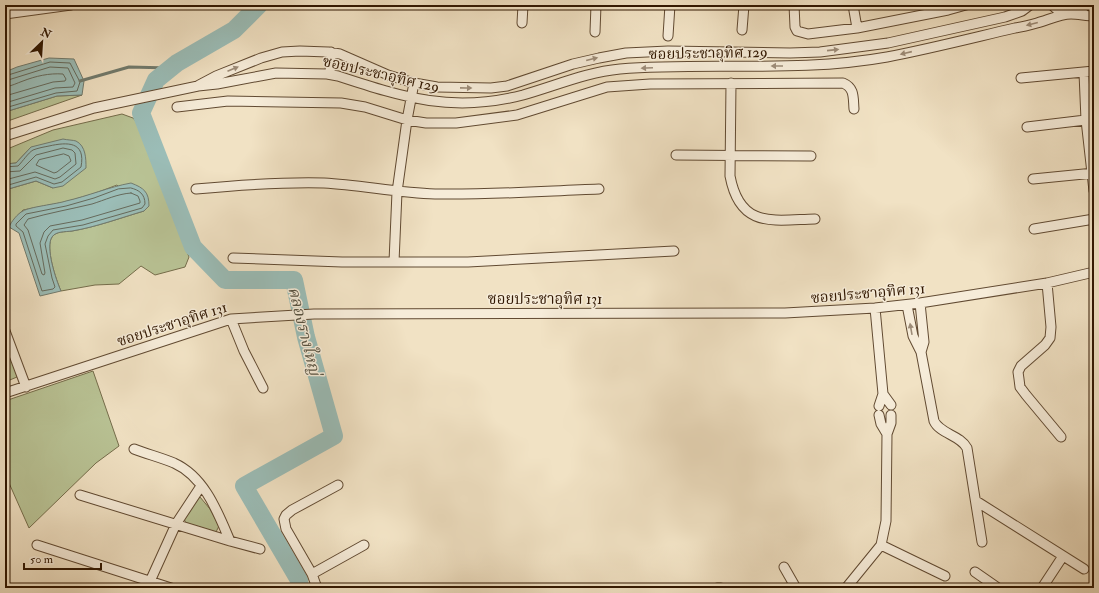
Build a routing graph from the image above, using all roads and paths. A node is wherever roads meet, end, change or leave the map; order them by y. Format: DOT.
graph roads {
  1 [pos="71,5"];
  2 [pos="523,5"];
  3 [pos="596,5"];
  4 [pos="670,5"];
  5 [pos="744,5"];
  6 [pos="794,5"];
  7 [pos="853,5"];
  8 [pos="966,5"];
  9 [pos="1030,5"];
  10 [pos="1052,5"];
  11 [pos="1086,5"];
  12 [pos="5,14"];
  13 [pos="1070,14"];
  14 [pos="1094,16"];
  15 [pos="522,23"];
  16 [pos="857,28"];
  17 [pos="742,30"];
  18 [pos="595,32"];
  19 [pos="668,36"];
  20 [pos="331,52"];
  21 [pos="717,53"];
  22 [pos="718,67"];
  23 [pos="1094,72"];
  24 [pos="1084,73"];
  25 [pos="330,74"];
  26 [pos="1021,78"];
  27 [pos="414,83"];
  28 [pos="731,83"];
  29 [pos="195,86"];
  30 [pos="411,98"];
  31 [pos="177,107"];
  32 [pos="854,109"];
  33 [pos="407,120"];
  34 [pos="1090,120"];
  35 [pos="1027,127"];
  36 [pos="5,136"];
  37 [pos="676,155"];
  38 [pos="730,156"];
  39 [pos="811,156"];
  40 [pos="1093,173"];
  41 [pos="1034,179"];
  42 [pos="196,189"];
  43 [pos="599,189"];
  44 [pos="1094,191"];
  45 [pos="397,192"];
  46 [pos="815,219"];
  47 [pos="1094,219"];
  48 [pos="1034,229"];
  49 [pos="674,251"];
  50 [pos="232,258"];
  51 [pos="394,262"];
  52 [pos="1094,272"];
  53 [pos="1046,283"];
  54 [pos="920,303"];
  55 [pos="907,305"];
  56 [pos="875,308"];
  57 [pos="231,319"];
  58 [pos="5,331"];
  59 [pos="921,352"];
  60 [pos="26,387"];
  61 [pos="263,388"];
  62 [pos="5,393"];
  63 [pos="883,394"];
  64 [pos="887,434"];
  65 [pos="1061,437"];
  66 [pos="134,450"];
  67 [pos="338,485"];
  68 [pos="201,486"];
  69 [pos="80,495"];
  70 [pos="976,501"];
  71 [pos="176,524"];
  72 [pos="230,541"];
  73 [pos="982,542"];
  74 [pos="37,545"];
  75 [pos="364,545"];
  76 [pos="881,545"];
  77 [pos="260,549"];
  78 [pos="1062,556"];
  79 [pos="784,567"];
  80 [pos="1084,569"];
  81 [pos="975,572"];
  82 [pos="312,574"];
  83 [pos="945,576"];
  84 [pos="148,585"];
  85 [pos="171,588"];
  86 [pos="317,588"];
  87 [pos="717,588"];
  88 [pos="721,588"];
  89 [pos="796,588"];
  90 [pos="846,588"];
  91 [pos="998,588"];
  92 [pos="1042,588"];
  1 -- 12 [label="street"];
  2 -- 15 [label="street"];
  3 -- 18 [label="street"];
  4 -- 19 [label="street"];
  5 -- 17 [label="street"];
  6 -- 16 [label="street"];
  7 -- 16 [label="street"];
  8 -- 16 [label="street"];
  21 -- 9 [label="street, ซอยประชาอุทิศ 129, one-way"];
  10 -- 13 [label="street, ซอยประชาอุทิศ 129"];
  11 -- 13 [label="street, ซอยประชาอุทิศ 129"];
  13 -- 14 [label="street, ซอยประชาอุทิศ 129"];
  13 -- 22 [label="street, ซอยประชาอุทิศ 129, one-way"];
  20 -- 25 [label="street"];
  20 -- 27 [label="street, ซอยประชาอุทิศ 129"];
  29 -- 20 [label="street, ซอยประชาอุทิศ 129, one-way"];
  21 -- 22 [label="street"];
  27 -- 21 [label="street, ซอยประชาอุทิศ 129, one-way"];
  22 -- 30 [label="street, ซอยประชาอุทิศ 129, one-way"];
  23 -- 24 [label="street"];
  24 -- 26 [label="street"];
  24 -- 34 [label="street"];
  25 -- 29 [label="street, ซอยประชาอุทิศ 129"];
  25 -- 30 [label="street, ซอยประชาอุทิศ 129"];
  27 -- 30 [label="street"];
  28 -- 32 [label="street"];
  28 -- 33 [label="street"];
  28 -- 38 [label="street"];
  29 -- 36 [label="street, ซอยประชาอุทิศ 129"];
  30 -- 33 [label="street"];
  31 -- 33 [label="street"];
  33 -- 45 [label="street"];
  34 -- 35 [label="street"];
  34 -- 40 [label="street"];
  37 -- 38 [label="street"];
  38 -- 39 [label="street"];
  38 -- 46 [label="street"];
  40 -- 41 [label="street"];
  40 -- 44 [label="street"];
  42 -- 45 [label="street"];
  43 -- 45 [label="street"];
  45 -- 51 [label="street"];
  47 -- 48 [label="street"];
  49 -- 51 [label="street"];
  50 -- 51 [label="street"];
  52 -- 53 [label="street, ซอยประชาอุทิศ 131"];
  53 -- 54 [label="street, ซอยประชาอุทิศ 131"];
  53 -- 65 [label="street"];
  54 -- 55 [label="street, ซอยประชาอุทิศ 131"];
  54 -- 59 [label="street"];
  55 -- 56 [label="street, ซอยประชาอุทิศ 131"];
  59 -- 55 [label="street, one-way"];
  56 -- 57 [label="street, ซอยประชาอุทิศ 131"];
  56 -- 63 [label="street"];
  57 -- 60 [label="street, ซอยประชาอุทิศ 131"];
  57 -- 61 [label="street"];
  58 -- 60 [label="street"];
  59 -- 70 [label="street"];
  60 -- 62 [label="street, ซอยประชาอุทิศ 131"];
  63 -- 64 [label="street"];
  63 -- 64 [label="street"];
  64 -- 76 [label="street"];
  66 -- 68 [label="street"];
  67 -- 82 [label="street"];
  68 -- 71 [label="street"];
  68 -- 72 [label="street"];
  69 -- 71 [label="street"];
  70 -- 73 [label="street"];
  70 -- 78 [label="street"];
  71 -- 72 [label="street"];
  71 -- 84 [label="street"];
  72 -- 77 [label="street"];
  74 -- 84 [label="street"];
  75 -- 82 [label="street"];
  76 -- 83 [label="street"];
  76 -- 90 [label="street"];
  78 -- 80 [label="street"];
  78 -- 92 [label="street"];
  79 -- 89 [label="street"];
  81 -- 91 [label="street"];
  82 -- 86 [label="street"];
  84 -- 85 [label="street"];
  87 -- 88 [label="street"];
}
